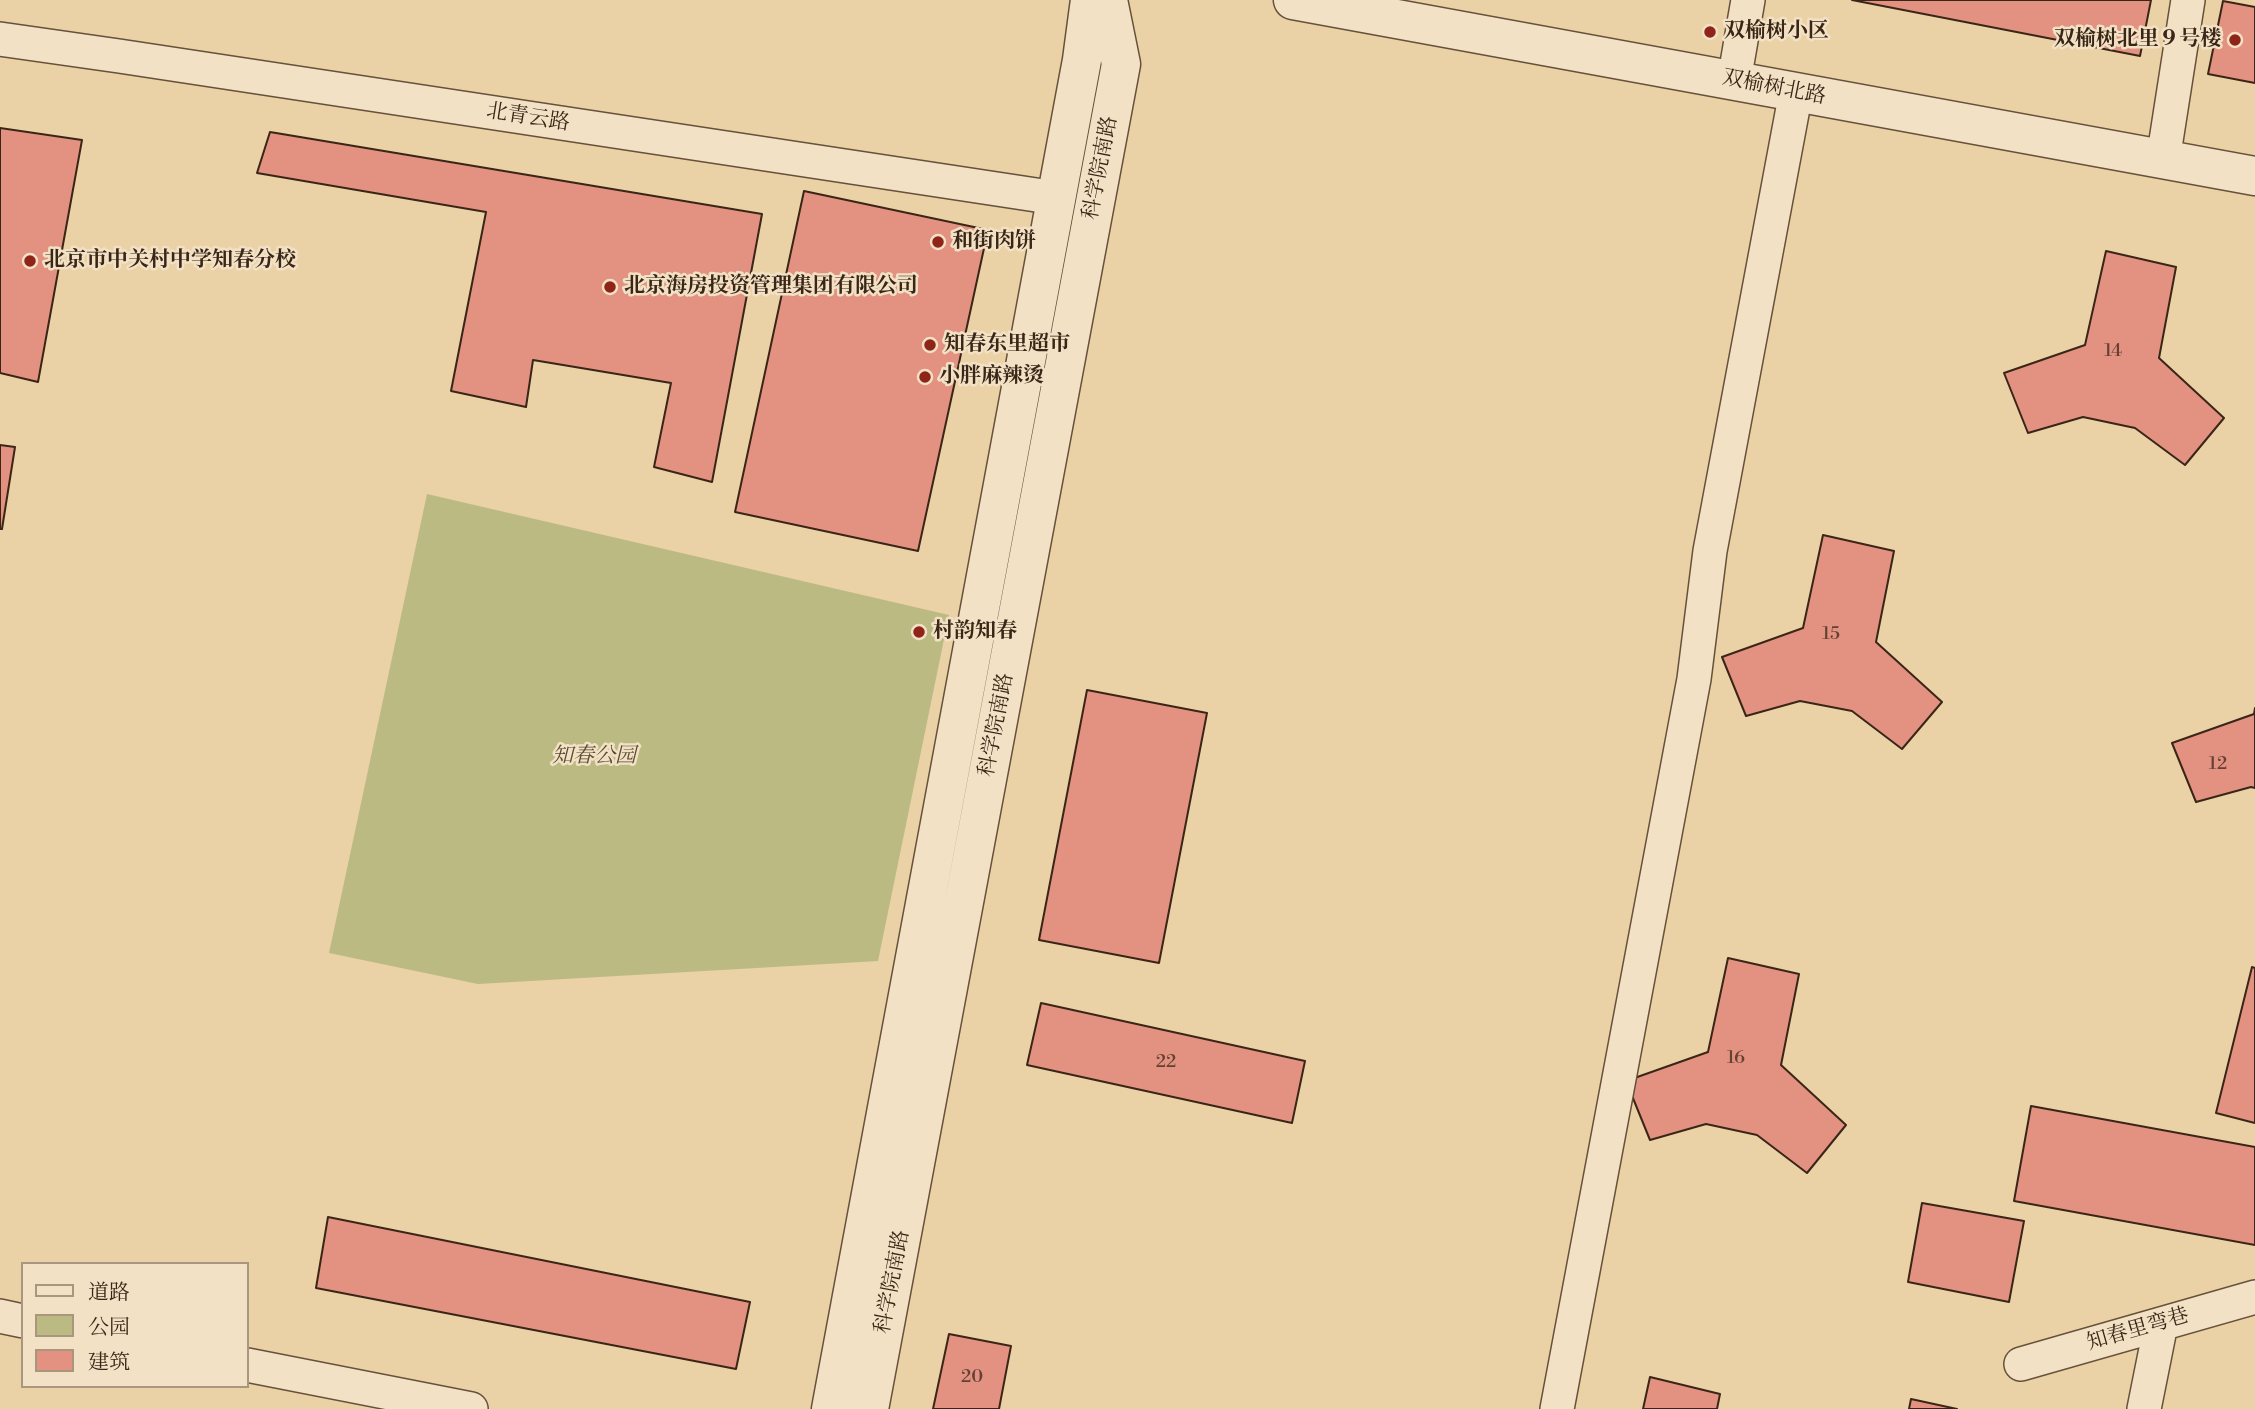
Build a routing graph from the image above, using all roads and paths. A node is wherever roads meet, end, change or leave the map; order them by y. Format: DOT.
graph roads {
  1 [pos="1090,0"];
  2 [pos="1108,0"];
  3 [pos="1293,0"];
  4 [pos="1748,0"];
  5 [pos="2188,0"];
  6 [pos="0,39"];
  7 [pos="1734,81"];
  8 [pos="1796,92"];
  9 [pos="2163,160"];
  10 [pos="2255,176"];
  11 [pos="1056,198"];
  12 [pos="2255,1297"];
  13 [pos="0,1316"];
  14 [pos="21,1321"];
  15 [pos="2161,1324"];
  16 [pos="2021,1364"];
  17 [pos="248,1365"];
  18 [pos="471,1409"];
  19 [pos="831,1409"];
  20 [pos="869,1409"];
  21 [pos="1557,1409"];
  22 [pos="2144,1409"];
  1 -- 11 [label="street, 科学院南路"];
  2 -- 20 [label="street, 科学院南路"];
  3 -- 7 [label="street, 双榆树北路"];
  4 -- 7 [label="street"];
  5 -- 9 [label="street"];
  6 -- 11 [label="street, 北青云路"];
  7 -- 8 [label="street, 双榆树北路"];
  8 -- 9 [label="street, 双榆树北路"];
  8 -- 21 [label="street"];
  9 -- 10 [label="street, 双榆树北路"];
  11 -- 19 [label="street, 科学院南路"];
  12 -- 15 [label="street, 知春里弯巷"];
  13 -- 14 [label="street"];
  15 -- 16 [label="street, 知春里弯巷"];
  15 -- 22 [label="street"];
  17 -- 18 [label="street"];
}
